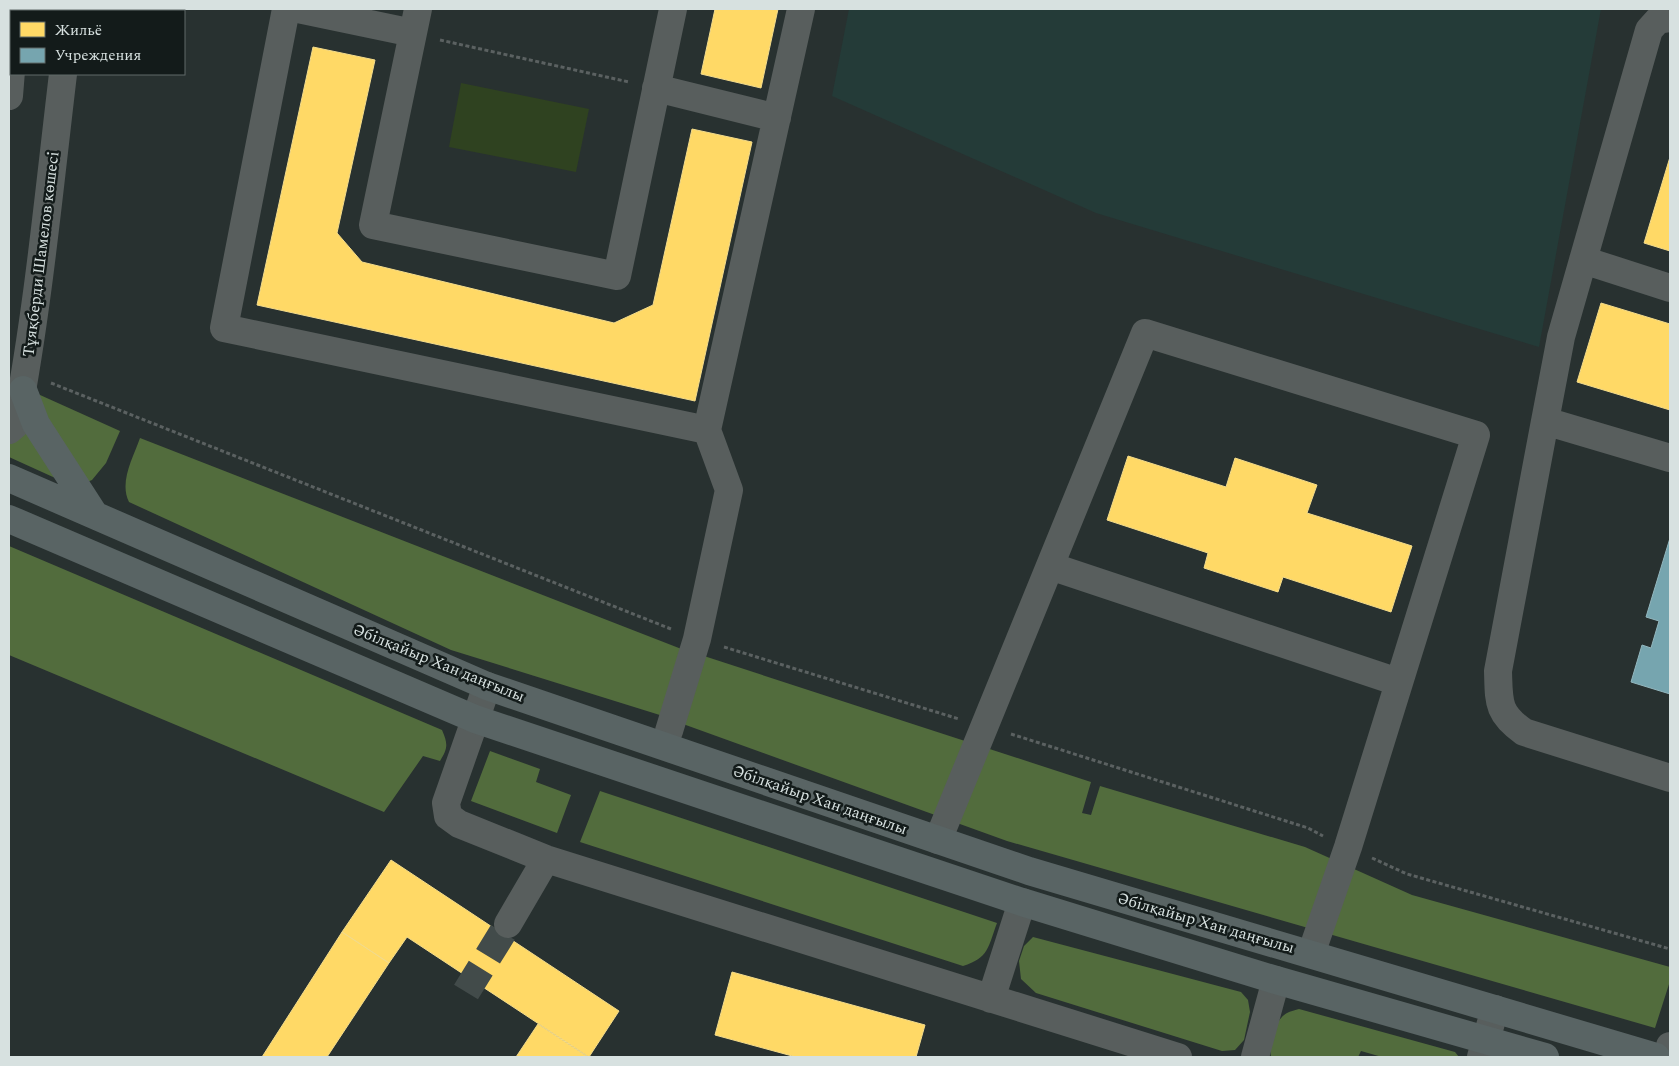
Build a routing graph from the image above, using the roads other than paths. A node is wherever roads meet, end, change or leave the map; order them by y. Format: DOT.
graph roads {
  1 [pos="286,9"];
  2 [pos="298,9"];
  3 [pos="673,9"];
  4 [pos="801,9"];
  5 [pos="1670,18"];
  6 [pos="415,21"];
  7 [pos="11,75"];
  8 [pos="63,75"];
  9 [pos="656,88"];
  10 [pos="9,96"];
  11 [pos="776,118"];
  12 [pos="1583,260"];
  13 [pos="1670,288"];
  14 [pos="24,382"];
  15 [pos="1546,421"];
  16 [pos="9,430"];
  17 [pos="707,430"];
  18 [pos="1670,458"];
  19 [pos="9,478"];
  20 [pos="94,514"];
  21 [pos="9,519"];
  22 [pos="1050,566"];
  23 [pos="1398,682"];
  24 [pos="487,686"];
  25 [pos="475,719"];
  26 [pos="669,730"];
  27 [pos="1670,778"];
  28 [pos="938,840"];
  29 [pos="546,859"];
  30 [pos="1022,902"];
  31 [pos="508,924"];
  32 [pos="1311,954"];
  33 [pos="1276,980"];
  34 [pos="991,999"];
  35 [pos="1495,1008"];
  36 [pos="1670,1046"];
  37 [pos="1484,1048"];
  38 [pos="1178,1057"];
  39 [pos="1255,1057"];
  40 [pos="1545,1057"];
  41 [pos="1656,1057"];
  42 [pos="1667,1057"];
  1 -- 17 [label="street"];
  2 -- 6 [label="street"];
  3 -- 9 [label="street"];
  4 -- 11 [label="street"];
  5 -- 12 [label="street"];
  6 -- 9 [label="street"];
  7 -- 10 [label="street"];
  8 -- 14 [label="street, Тұяқберди Шамелов көшесі"];
  9 -- 11 [label="street"];
  11 -- 17 [label="street"];
  12 -- 13 [label="street"];
  12 -- 15 [label="street"];
  14 -- 16 [label="street, Тұяқберди Шамелов көшесі"];
  14 -- 20 [label="main road"];
  15 -- 18 [label="street"];
  15 -- 27 [label="street"];
  17 -- 26 [label="street"];
  19 -- 20 [label="main road, Әбілқайыр Хан даңғылы"];
  20 -- 24 [label="main road, Әбілқайыр Хан даңғылы"];
  21 -- 25 [label="main road, Әбілқайыр Хан даңғылы"];
  22 -- 23 [label="street"];
  22 -- 23 [label="street"];
  22 -- 28 [label="street"];
  23 -- 32 [label="street"];
  24 -- 25 [label="street"];
  24 -- 28 [label="main road, Әбілқайыр Хан даңғылы"];
  25 -- 29 [label="street"];
  25 -- 30 [label="main road, Әбілқайыр Хан даңғылы"];
  28 -- 32 [label="main road, Әбілқайыр Хан даңғылы"];
  29 -- 31 [label="street"];
  29 -- 34 [label="street"];
  30 -- 33 [label="main road, Әбілқайыр Хан даңғылы"];
  30 -- 34 [label="street"];
  32 -- 35 [label="main road, Әбілқайыр Хан даңғылы"];
  33 -- 37 [label="main road, Әбілқайыр Хан даңғылы"];
  33 -- 39 [label="street"];
  34 -- 38 [label="street"];
  35 -- 37 [label="street"];
  35 -- 41 [label="main road, Әбілқайыр Хан даңғылы"];
  36 -- 42 [label="street"];
  37 -- 40 [label="main road, Әбілқайыр Хан даңғылы"];
}
